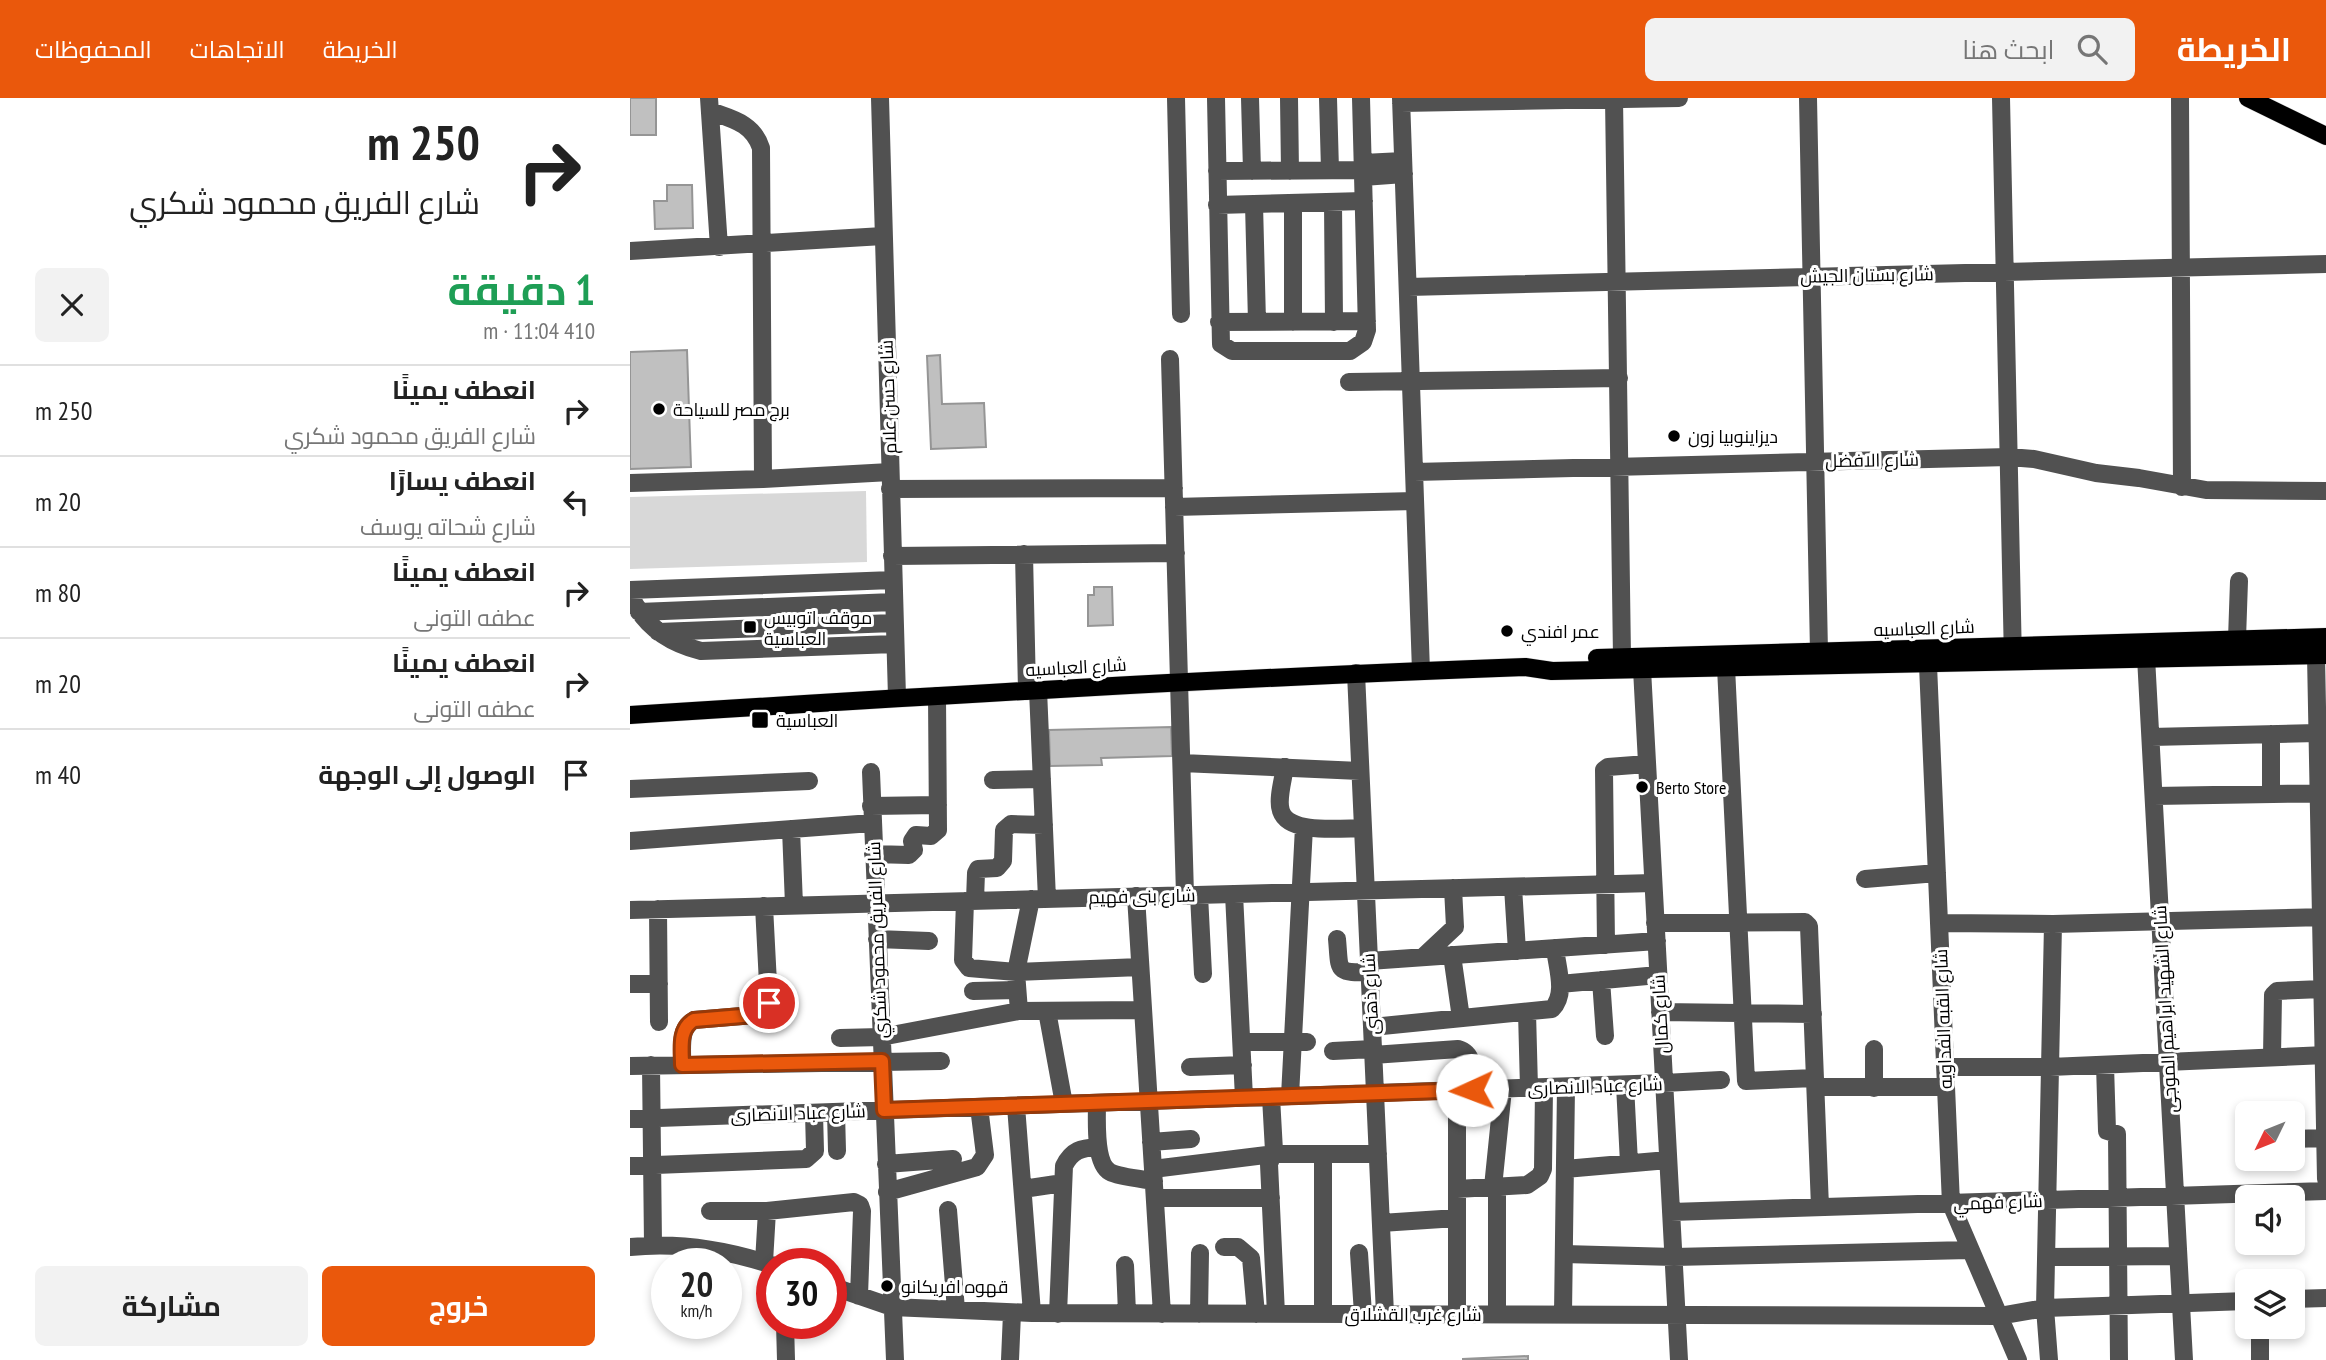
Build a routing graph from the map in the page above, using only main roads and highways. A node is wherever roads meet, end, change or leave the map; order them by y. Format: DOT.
graph roads {
  1 [pos="2248,98"];
  2 [pos="2326,136"];
  3 [pos="2326,637"];
  4 [pos="2013,653"];
  5 [pos="2321,655"];
  6 [pos="1525,667"];
  7 [pos="630,715"];
  1 -- 2 [label="main road"];
  3 -- 4 [label="main road, شارع العباسيه"];
  4 -- 5 [label="main road, شارع العباسيه"];
  4 -- 6 [label="main road, شارع العباسيه"];
  4 -- 6 [label="main road, شارع العباسيه"];
  6 -- 7 [label="main road, شارع العباسيه"];
}
